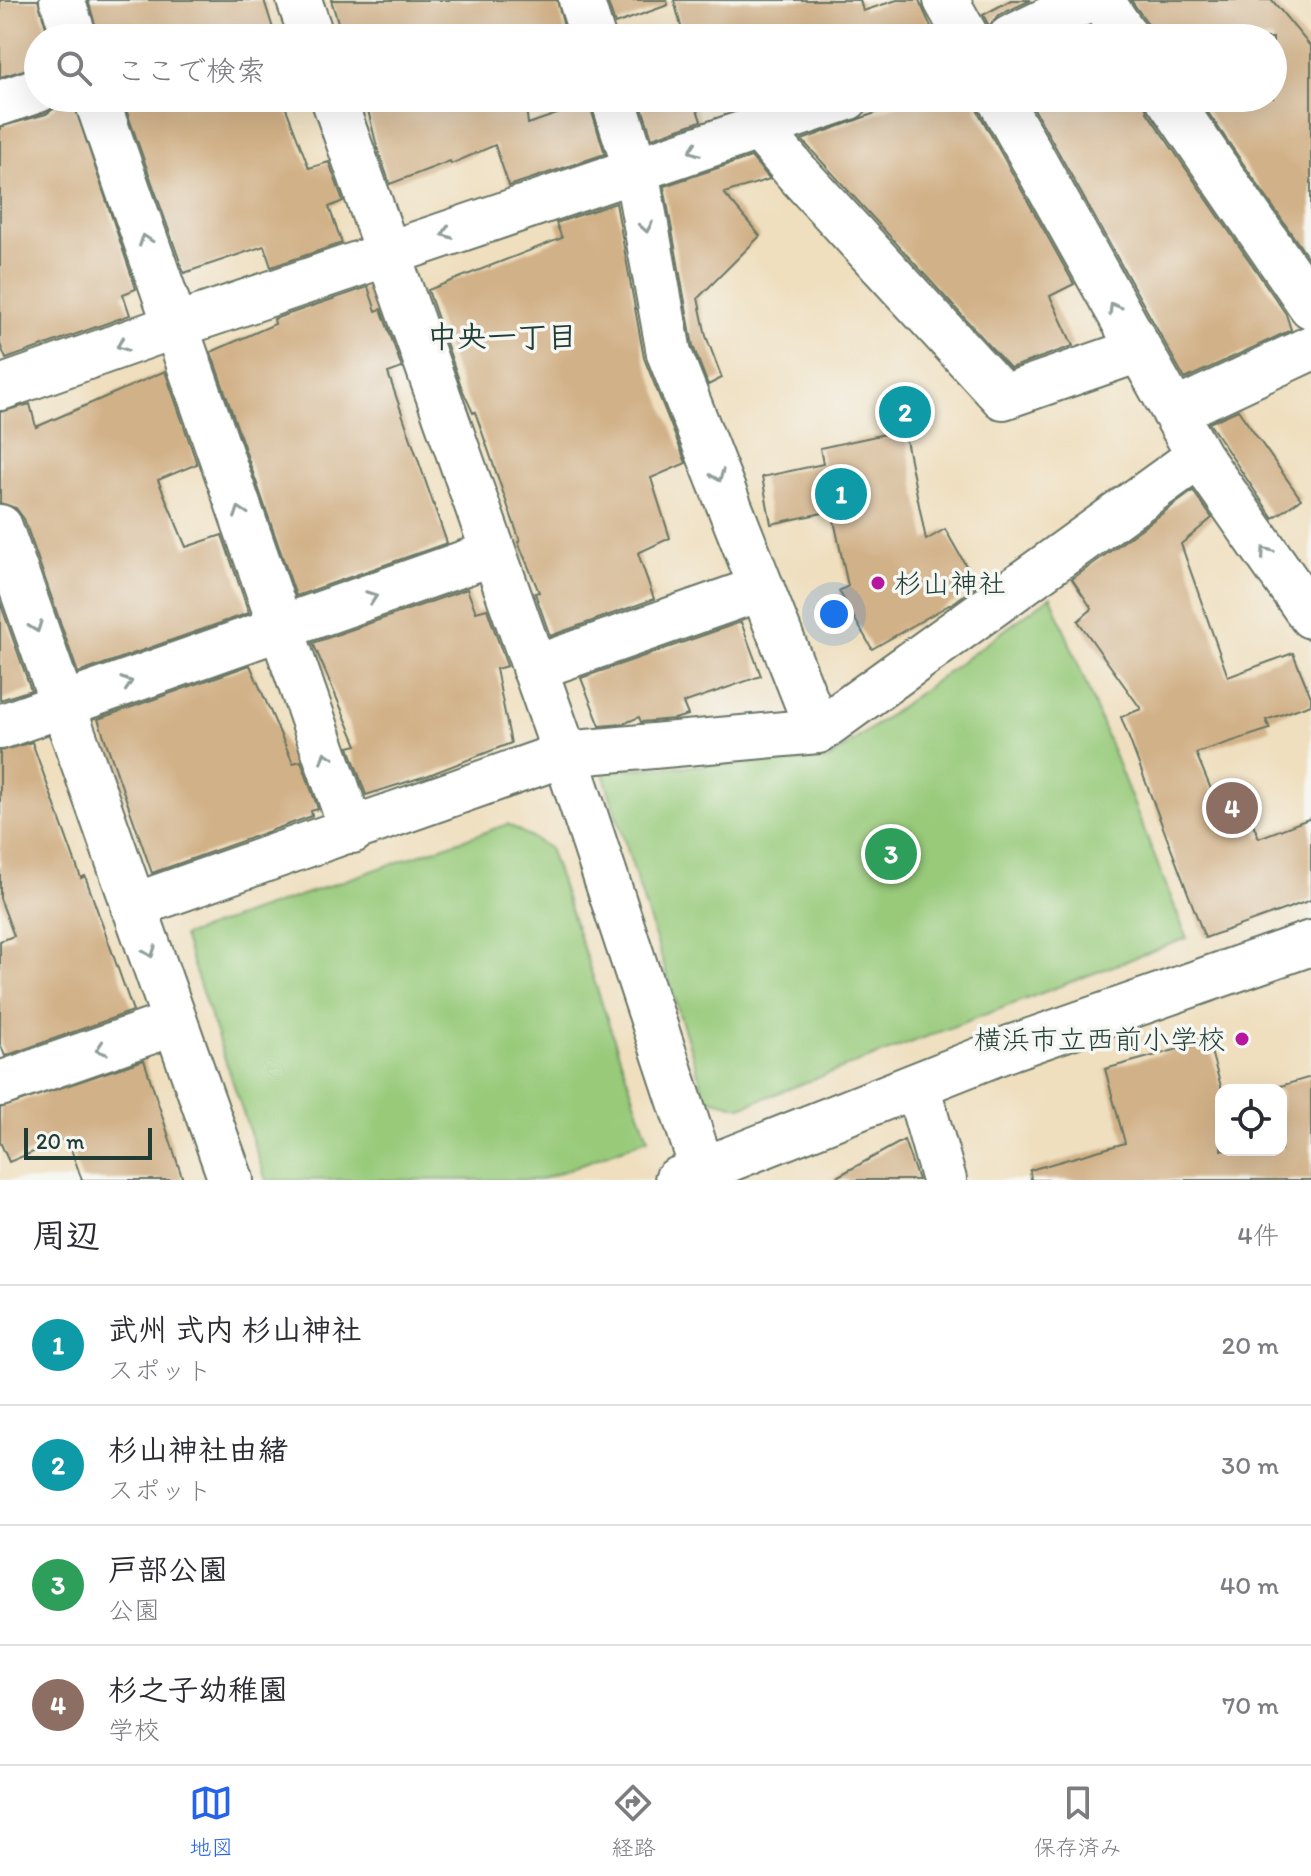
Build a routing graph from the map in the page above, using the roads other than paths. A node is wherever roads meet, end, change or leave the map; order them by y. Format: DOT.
graph roads {
  1 [pos="62,0"];
  2 [pos="299,0"];
  3 [pos="581,0"];
  4 [pos="946,0"];
  5 [pos="1089,0"];
  6 [pos="1101,0"];
  7 [pos="70,24"];
  8 [pos="307,24"];
  9 [pos="589,24"];
  10 [pos="959,24"];
  11 [pos="1039,24"];
  12 [pos="1117,24"];
  13 [pos="24,95"];
  14 [pos="0,103"];
  15 [pos="101,112"];
  16 [pos="338,112"];
  17 [pos="617,112"];
  18 [pos="806,112"];
  19 [pos="1007,112"];
  20 [pos="1178,112"];
  21 [pos="759,128"];
  22 [pos="636,170"];
  23 [pos="387,254"];
  24 [pos="1311,306"];
  25 [pos="175,326"];
  26 [pos="1311,348"];
  27 [pos="1139,350"];
  28 [pos="0,388"];
  29 [pos="1174,412"];
  30 [pos="1199,456"];
  31 [pos="0,527"];
  32 [pos="493,553"];
  33 [pos="762,588"];
  34 [pos="1311,616"];
  35 [pos="281,629"];
  36 [pos="534,668"];
  37 [pos="64,705"];
  38 [pos="0,727"];
  39 [pos="818,731"];
  40 [pos="565,754"];
  41 [pos="352,831"];
  42 [pos="133,906"];
  43 [pos="1311,943"];
  44 [pos="175,1023"];
  45 [pos="0,1084"];
  46 [pos="917,1085"];
  47 [pos="695,1177"];
  48 [pos="231,1180"];
  49 [pos="944,1180"];
  1 -- 7 [label="street"];
  2 -- 8 [label="street"];
  3 -- 9 [label="street"];
  4 -- 10 [label="street"];
  5 -- 11 [label="street"];
  6 -- 12 [label="street"];
  13 -- 14 [label="street"];
  25 -- 15 [label="street, one-way"];
  16 -- 23 [label="street"];
  17 -- 22 [label="street"];
  18 -- 21 [label="street"];
  27 -- 19 [label="street, one-way"];
  20 -- 24 [label="street"];
  21 -- 22 [label="street, one-way"];
  21 -- 27 [label="street"];
  22 -- 23 [label="street, one-way"];
  22 -- 33 [label="street, one-way"];
  23 -- 25 [label="street"];
  23 -- 32 [label="street"];
  25 -- 28 [label="street, one-way"];
  35 -- 25 [label="street, one-way"];
  26 -- 29 [label="street"];
  27 -- 29 [label="street"];
  29 -- 30 [label="street"];
  34 -- 30 [label="street, one-way"];
  30 -- 39 [label="street"];
  31 -- 37 [label="street, one-way"];
  35 -- 32 [label="street, one-way"];
  32 -- 36 [label="street"];
  33 -- 36 [label="street"];
  33 -- 39 [label="street"];
  37 -- 35 [label="street, one-way"];
  41 -- 35 [label="street, one-way"];
  36 -- 40 [label="street"];
  37 -- 38 [label="street"];
  37 -- 42 [label="street"];
  39 -- 40 [label="street"];
  40 -- 41 [label="street"];
  40 -- 47 [label="street"];
  41 -- 42 [label="street"];
  42 -- 44 [label="street, one-way"];
  43 -- 46 [label="street"];
  44 -- 45 [label="street, one-way"];
  44 -- 48 [label="street"];
  46 -- 47 [label="street"];
  46 -- 49 [label="street"];
}
